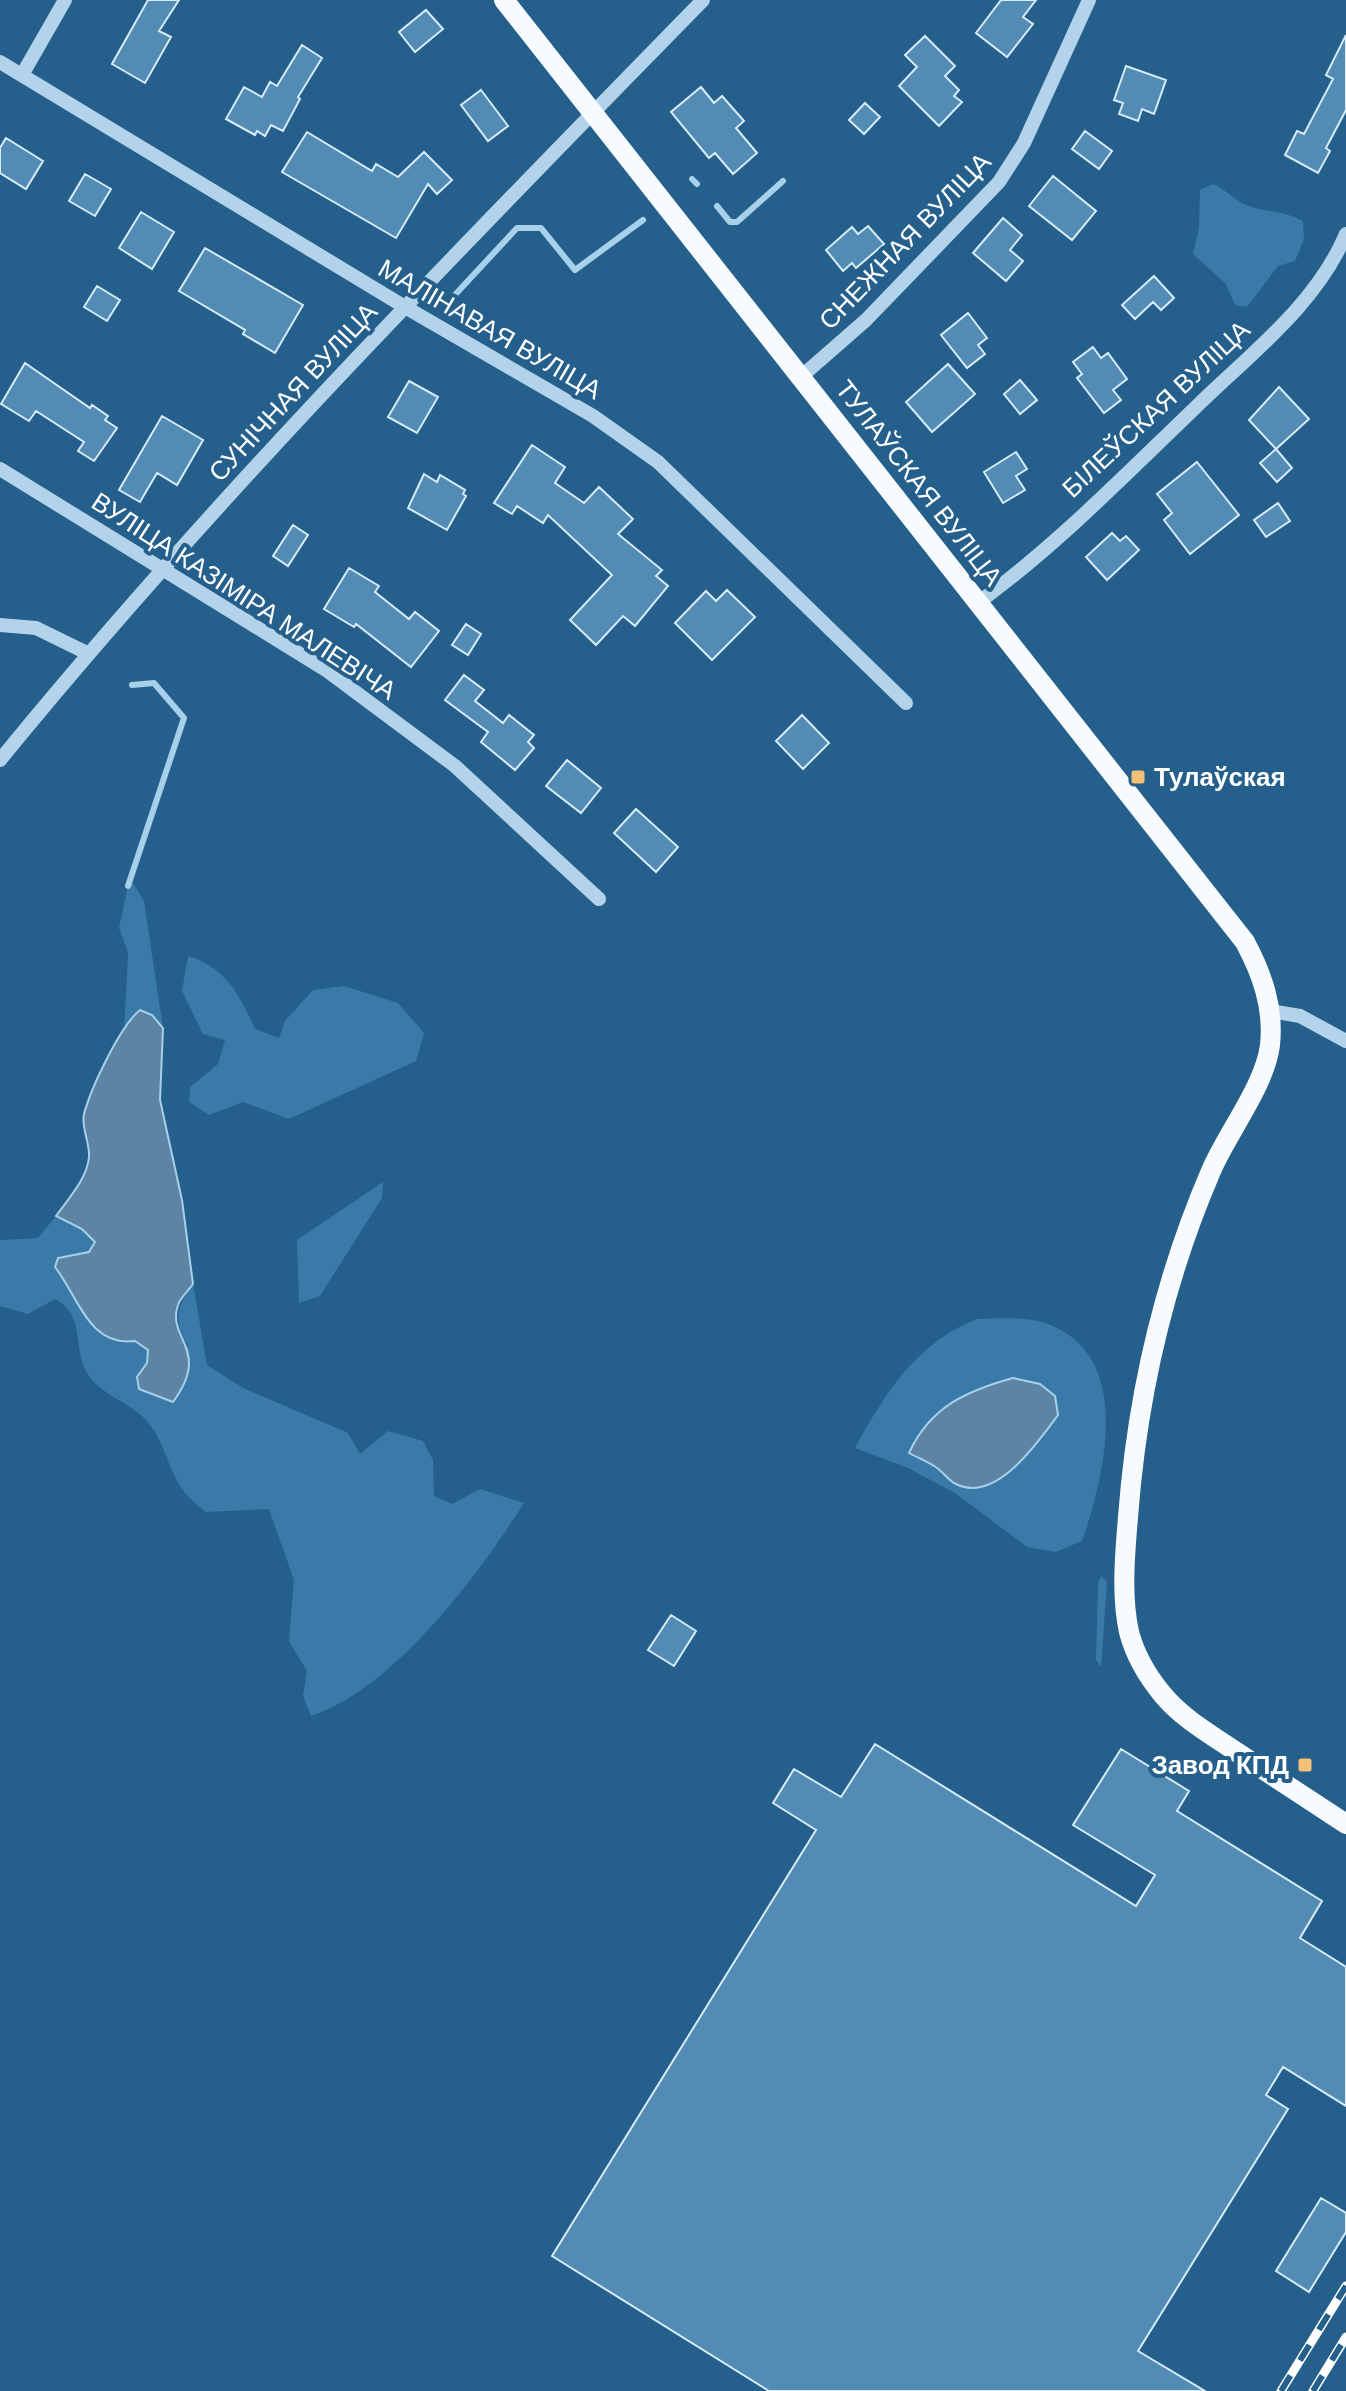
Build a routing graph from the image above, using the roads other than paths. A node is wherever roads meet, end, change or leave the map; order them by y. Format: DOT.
graph roads {
  1 [pos="65,0"];
  2 [pos="504,0"];
  3 [pos="703,0"];
  4 [pos="1089,0"];
  5 [pos="0,62"];
  6 [pos="22,75"];
  7 [pos="592,114"];
  8 [pos="1346,234"];
  9 [pos="1340,266"];
  10 [pos="405,307"];
  11 [pos="803,375"];
  12 [pos="0,469"];
  13 [pos="161,569"];
  14 [pos="979,602"];
  15 [pos="0,625"];
  16 [pos="87,653"];
  17 [pos="906,703"];
  18 [pos="0,760"];
  19 [pos="599,899"];
  20 [pos="1270,1011"];
  21 [pos="1346,1041"];
  22 [pos="1346,1824"];
  1 -- 6 [label="street"];
  2 -- 7 [label="main road, ТУЛАЎСКАЯ ВУЛІЦА"];
  3 -- 7 [label="street, СУНІЧНАЯ ВУЛІЦА"];
  4 -- 11 [label="street, СНЕЖНАЯ ВУЛІЦА"];
  5 -- 6 [label="street, МАЛІНАВАЯ ВУЛІЦА"];
  6 -- 10 [label="street, МАЛІНАВАЯ ВУЛІЦА"];
  7 -- 10 [label="street, СУНІЧНАЯ ВУЛІЦА"];
  7 -- 11 [label="main road, ТУЛАЎСКАЯ ВУЛІЦА"];
  8 -- 9 [label="street, БІЛЕЎСКАЯ ВУЛІЦА"];
  9 -- 14 [label="street, БІЛЕЎСКАЯ ВУЛІЦА"];
  10 -- 13 [label="street, СУНІЧНАЯ ВУЛІЦА"];
  10 -- 17 [label="street, МАЛІНАВАЯ ВУЛІЦА"];
  11 -- 14 [label="main road, ТУЛАЎСКАЯ ВУЛІЦА"];
  12 -- 13 [label="street, ВУЛІЦА КАЗІМІРА МАЛЕВІЧА"];
  13 -- 16 [label="street, СУНІЧНАЯ ВУЛІЦА"];
  13 -- 19 [label="street, ВУЛІЦА КАЗІМІРА МАЛЕВІЧА"];
  14 -- 20 [label="main road, ТУЛАЎСКАЯ ВУЛІЦА"];
  15 -- 16 [label="street"];
  16 -- 18 [label="street, СУНІЧНАЯ ВУЛІЦА"];
  20 -- 21 [label="street"];
  20 -- 22 [label="main road, ТУЛАЎСКАЯ ВУЛІЦА"];
}
